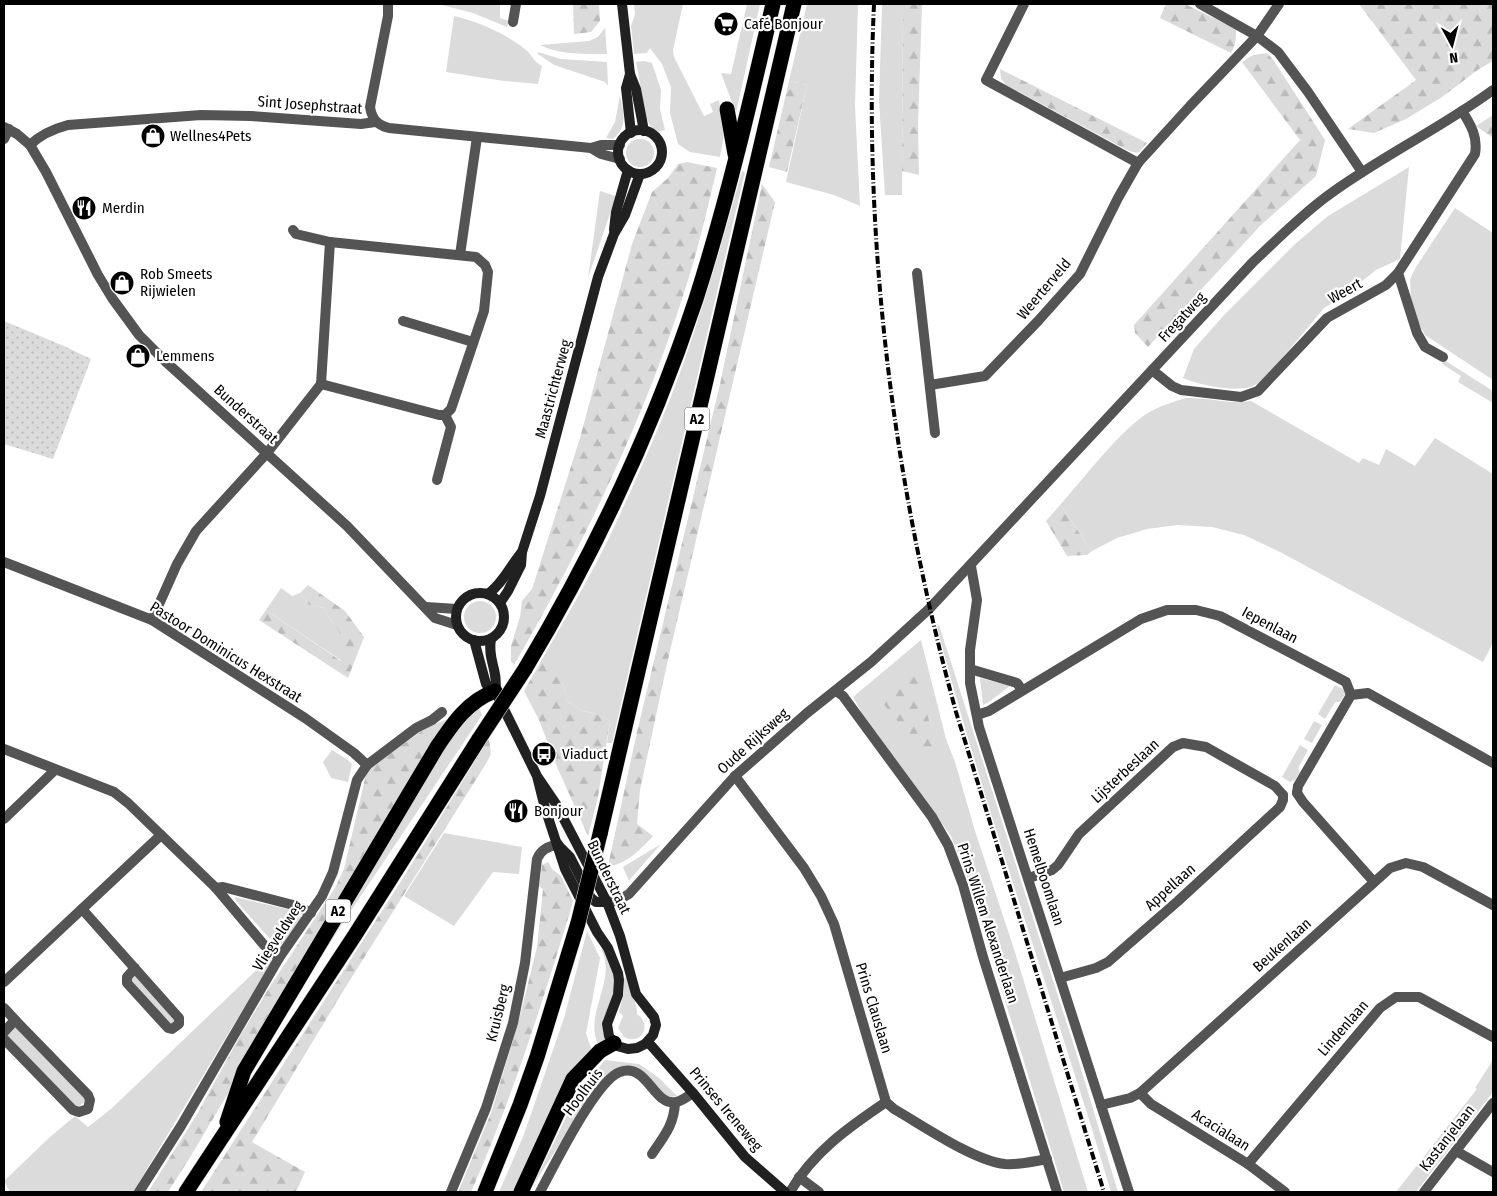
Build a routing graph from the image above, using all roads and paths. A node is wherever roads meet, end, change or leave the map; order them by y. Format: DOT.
graph roads {
  1 [pos="388,4"];
  2 [pos="516,4"];
  3 [pos="622,4"];
  4 [pos="773,4"];
  5 [pos="794,4"];
  6 [pos="1024,4"];
  7 [pos="1200,4"];
  8 [pos="1280,4"];
  9 [pos="513,22"];
  10 [pos="1257,36"];
  11 [pos="630,74"];
  12 [pos="1493,90"];
  13 [pos="727,108"];
  14 [pos="1462,111"];
  15 [pos="375,122"];
  16 [pos="6,128"];
  17 [pos="644,131"];
  18 [pos="631,133"];
  19 [pos="477,137"];
  20 [pos="4,139"];
  21 [pos="30,145"];
  22 [pos="620,145"];
  23 [pos="591,148"];
  24 [pos="620,159"];
  25 [pos="736,162"];
  26 [pos="1138,163"];
  27 [pos="628,170"];
  28 [pos="1362,172"];
  29 [pos="640,174"];
  30 [pos="292,230"];
  31 [pos="614,234"];
  32 [pos="330,242"];
  33 [pos="460,255"];
  34 [pos="917,273"];
  35 [pos="1398,273"];
  36 [pos="403,321"];
  37 [pos="473,342"];
  38 [pos="1443,357"];
  39 [pos="1152,370"];
  40 [pos="320,384"];
  41 [pos="930,385"];
  42 [pos="445,415"];
  43 [pos="935,433"];
  44 [pos="267,453"];
  45 [pos="437,480"];
  46 [pos="522,552"];
  47 [pos="4,562"];
  48 [pos="970,566"];
  49 [pos="488,594"];
  50 [pos="500,602"];
  51 [pos="426,607"];
  52 [pos="457,609"];
  53 [pos="929,609"];
  54 [pos="152,620"];
  55 [pos="457,625"];
  56 [pos="491,639"];
  57 [pos="474,640"];
  58 [pos="970,669"];
  59 [pos="1022,690"];
  60 [pos="496,691"];
  61 [pos="836,691"];
  62 [pos="1351,695"];
  63 [pos="442,712"];
  64 [pos="976,715"];
  65 [pos="4,749"];
  66 [pos="1493,763"];
  67 [pos="367,765"];
  68 [pos="55,770"];
  69 [pos="537,776"];
  70 [pos="735,776"];
  71 [pos="1297,793"];
  72 [pos="1283,795"];
  73 [pos="4,820"];
  74 [pos="160,835"];
  75 [pos="558,844"];
  76 [pos="1029,878"];
  77 [pos="1374,882"];
  78 [pos="216,888"];
  79 [pos="607,902"];
  80 [pos="1493,905"];
  81 [pos="82,909"];
  82 [pos="312,913"];
  83 [pos="280,958"];
  84 [pos="135,968"];
  85 [pos="1060,978"];
  86 [pos="4,982"];
  87 [pos="4,1008"];
  88 [pos="15,1020"];
  89 [pos="4,1032"];
  90 [pos="1493,1036"];
  91 [pos="4,1039"];
  92 [pos="648,1042"];
  93 [pos="614,1043"];
  94 [pos="693,1092"];
  95 [pos="1140,1093"];
  96 [pos="886,1102"];
  97 [pos="675,1103"];
  98 [pos="1493,1103"];
  99 [pos="1101,1105"];
  100 [pos="223,1138"];
  101 [pos="1456,1151"];
  102 [pos="652,1154"];
  103 [pos="1047,1159"];
  104 [pos="1248,1164"];
  105 [pos="1493,1172"];
  106 [pos="799,1177"];
  107 [pos="139,1192"];
  108 [pos="186,1192"];
  109 [pos="451,1192"];
  110 [pos="485,1192"];
  111 [pos="521,1192"];
  112 [pos="540,1192"];
  113 [pos="785,1192"];
  114 [pos="790,1192"];
  115 [pos="819,1192"];
  116 [pos="1057,1192"];
  117 [pos="1130,1192"];
  118 [pos="1285,1192"];
  119 [pos="1424,1192"];
  1 -- 15 [label="street"];
  2 -- 9 [label="street"];
  3 -- 11 [label="main road"];
  4 -- 25 [label="highway, A2"];
  5 -- 110 [label="highway, A2, bridge"];
  6 -- 26 [label="street"];
  7 -- 10 [label="street"];
  8 -- 10 [label="street, Weerterveld"];
  10 -- 26 [label="street, Weerterveld"];
  10 -- 28 [label="street"];
  11 -- 17 [label="main road"];
  11 -- 18 [label="main road"];
  12 -- 14 [label="street, Fregatweg"];
  13 -- 25 [label="highway, A2"];
  14 -- 28 [label="street, Fregatweg"];
  14 -- 35 [label="street, Weert"];
  15 -- 19 [label="street, Sint Josephstraat"];
  15 -- 21 [label="street, Sint Josephstraat"];
  16 -- 20 [label="street"];
  16 -- 21 [label="street, Bunderstraat"];
  17 -- 18 [label="main road"];
  17 -- 29 [label="main road"];
  18 -- 22 [label="main road"];
  19 -- 23 [label="street, Sint Josephstraat"];
  19 -- 33 [label="street"];
  21 -- 44 [label="street, Bunderstraat"];
  22 -- 23 [label="street, Sint Josephstraat"];
  22 -- 24 [label="main road"];
  23 -- 24 [label="street, Sint Josephstraat"];
  24 -- 27 [label="main road"];
  25 -- 100 [label="highway, A2, bridge"];
  26 -- 41 [label="street, Weerterveld"];
  27 -- 29 [label="main road"];
  27 -- 31 [label="main road, Maastrichterweg"];
  28 -- 39 [label="street, Fregatweg"];
  29 -- 31 [label="main road, Maastrichterweg"];
  30 -- 32 [label="street"];
  31 -- 46 [label="main road, Maastrichterweg"];
  32 -- 33 [label="street"];
  32 -- 40 [label="street"];
  33 -- 37 [label="street"];
  34 -- 41 [label="street"];
  35 -- 38 [label="street"];
  35 -- 39 [label="street, Weert"];
  36 -- 37 [label="street"];
  37 -- 42 [label="street"];
  39 -- 48 [label="street, Fregatweg"];
  40 -- 42 [label="street"];
  40 -- 44 [label="street"];
  41 -- 43 [label="street"];
  42 -- 45 [label="street"];
  44 -- 51 [label="street, Bunderstraat"];
  44 -- 54 [label="street"];
  46 -- 49 [label="main road, Maastrichterweg"];
  46 -- 50 [label="main road, Maastrichterweg"];
  47 -- 54 [label="street, Pastoor Dominicus Hexstraat"];
  48 -- 53 [label="street, Fregatweg"];
  48 -- 58 [label="street, Hemelboomlaan"];
  49 -- 50 [label="main road"];
  49 -- 52 [label="main road"];
  50 -- 56 [label="main road"];
  51 -- 52 [label="street"];
  51 -- 55 [label="street, Bunderstraat"];
  52 -- 55 [label="main road"];
  53 -- 61 [label="street, Oude Rijksweg"];
  54 -- 67 [label="street, Pastoor Dominicus Hexstraat"];
  55 -- 57 [label="main road"];
  56 -- 57 [label="main road"];
  56 -- 60 [label="main road, Bunderstraat"];
  57 -- 60 [label="main road, Bunderstraat"];
  58 -- 59 [label="street"];
  58 -- 64 [label="street, Hemelboomlaan"];
  59 -- 62 [label="street, Iepenlaan"];
  59 -- 64 [label="street, Iepenlaan"];
  60 -- 69 [label="main road, Bunderstraat"];
  60 -- 100 [label="highway, A2"];
  61 -- 70 [label="street, Oude Rijksweg"];
  61 -- 103 [label="street, Prins Willem Alexanderlaan"];
  62 -- 66 [label="street"];
  62 -- 71 [label="street"];
  63 -- 67 [label="street, Vliegveldweg"];
  64 -- 76 [label="street, Hemelboomlaan"];
  65 -- 68 [label="street"];
  67 -- 82 [label="street, Vliegveldweg"];
  68 -- 73 [label="street"];
  68 -- 74 [label="street"];
  69 -- 75 [label="main road, Bunderstraat"];
  69 -- 79 [label="main road, Bunderstraat"];
  70 -- 79 [label="street, Oude Rijksweg"];
  70 -- 96 [label="street, Prins Clauslaan"];
  71 -- 72 [label="street"];
  71 -- 77 [label="street"];
  72 -- 76 [label="street, Lijsterbeslaan"];
  72 -- 85 [label="street, Appellaan"];
  74 -- 78 [label="street"];
  74 -- 81 [label="street"];
  75 -- 79 [label="main road"];
  75 -- 93 [label="main road, Bunderstraat"];
  75 -- 109 [label="street, Kruisberg"];
  76 -- 85 [label="street, Hemelboomlaan"];
  77 -- 80 [label="street, Beukenlaan"];
  77 -- 95 [label="street, Beukenlaan"];
  78 -- 82 [label="street"];
  78 -- 83 [label="street"];
  79 -- 92 [label="main road, Bunderstraat"];
  81 -- 84 [label="street"];
  81 -- 86 [label="street"];
  82 -- 83 [label="street, Vliegveldweg"];
  83 -- 107 [label="street, Vliegveldweg"];
  84 -- 84 [label="street"];
  85 -- 99 [label="street, Hemelboomlaan"];
  87 -- 88 [label="street"];
  88 -- 89 [label="street"];
  88 -- 91 [label="street"];
  90 -- 104 [label="street, Lindenlaan"];
  92 -- 93 [label="main road"];
  92 -- 94 [label="main road, Prinses Ireneweg"];
  93 -- 111 [label="highway"];
  94 -- 97 [label="street"];
  94 -- 113 [label="main road, Prinses Ireneweg"];
  95 -- 99 [label="street, Beukenlaan"];
  95 -- 104 [label="street, Acacialaan"];
  96 -- 103 [label="street"];
  96 -- 106 [label="street"];
  97 -- 102 [label="street"];
  97 -- 112 [label="street, Hoolhuis"];
  98 -- 101 [label="street, Kastanjelaan"];
  99 -- 117 [label="street, Hemelboomlaan"];
  100 -- 108 [label="highway, A2"];
  101 -- 105 [label="street"];
  101 -- 119 [label="street, Kastanjelaan"];
  103 -- 116 [label="street, Prins Willem Alexanderlaan"];
  104 -- 118 [label="street, Acacialaan"];
  106 -- 114 [label="street"];
  106 -- 115 [label="street"];
}
